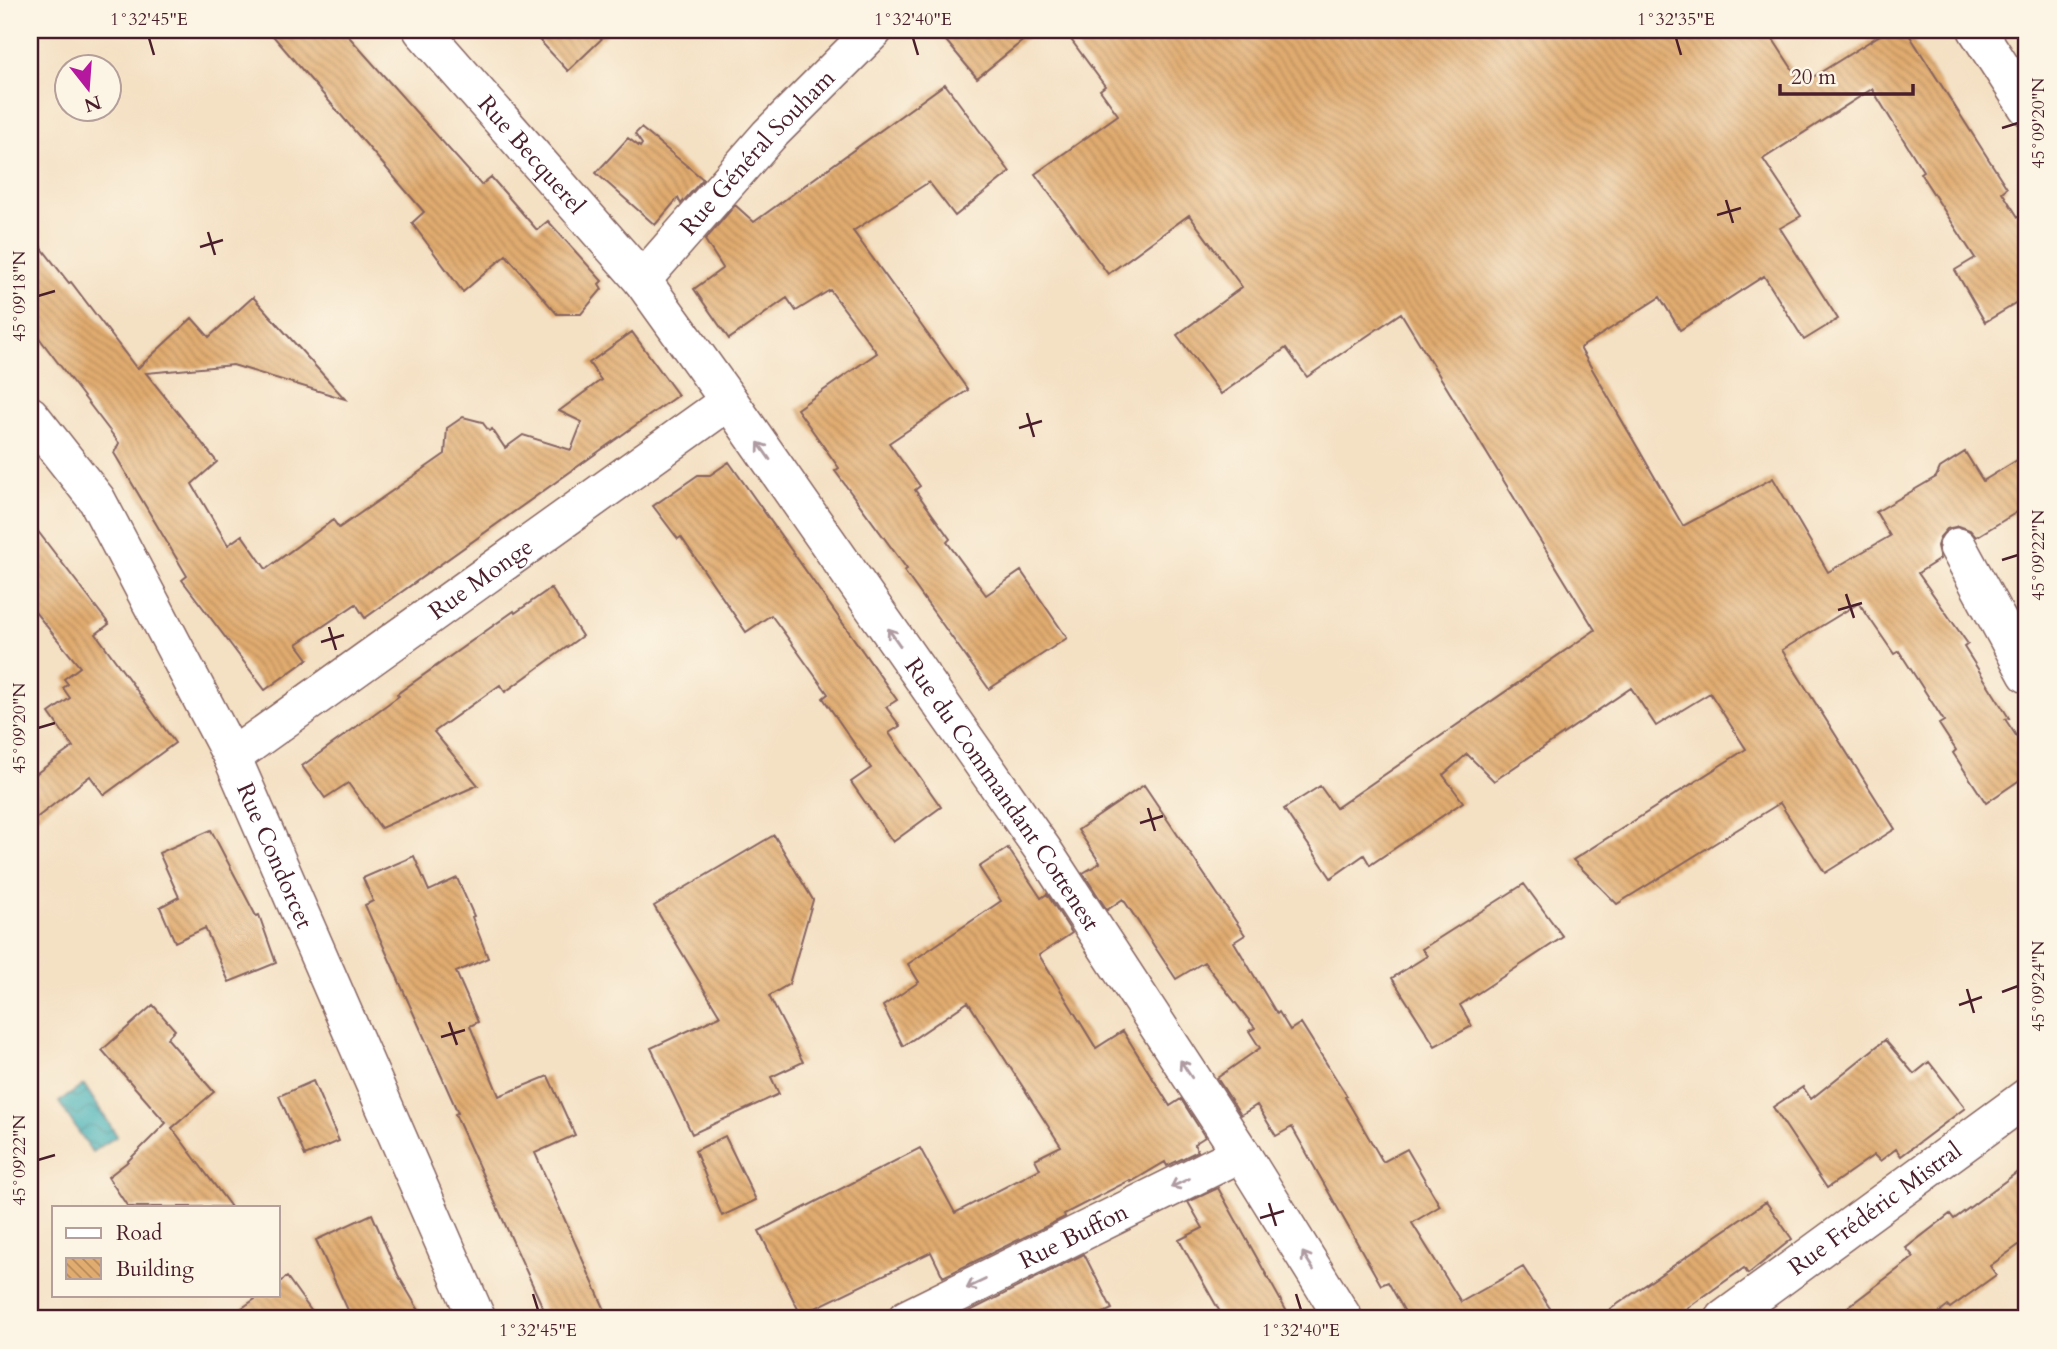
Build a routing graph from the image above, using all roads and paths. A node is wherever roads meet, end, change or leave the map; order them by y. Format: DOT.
graph roads {
  1 [pos="422,30"];
  2 [pos="874,30"];
  3 [pos="1977,30"];
  4 [pos="2027,107"];
  5 [pos="642,280"];
  6 [pos="729,401"];
  7 [pos="30,415"];
  8 [pos="1958,547"];
  9 [pos="2027,674"];
  10 [pos="232,757"];
  11 [pos="2027,1097"];
  12 [pos="1241,1153"];
  13 [pos="477,1319"];
  14 [pos="906,1319"];
  15 [pos="1344,1319"];
  16 [pos="1724,1319"];
  1 -- 5 [label="street, Rue Becquerel"];
  2 -- 5 [label="street, Rue Général Souham"];
  3 -- 4 [label="street"];
  5 -- 6 [label="street, Rue du Commandant Cottenest"];
  6 -- 10 [label="street, Rue Monge"];
  12 -- 6 [label="street, Rue du Commandant Cottenest, one-way"];
  7 -- 10 [label="street, Rue Condorcet"];
  8 -- 9 [label="street"];
  10 -- 13 [label="street, Rue Condorcet"];
  11 -- 16 [label="street, Rue Frédéric Mistral"];
  12 -- 14 [label="street, Rue Buffon, one-way"];
  15 -- 12 [label="street, Rue du Commandant Cottenest, one-way"];
}
